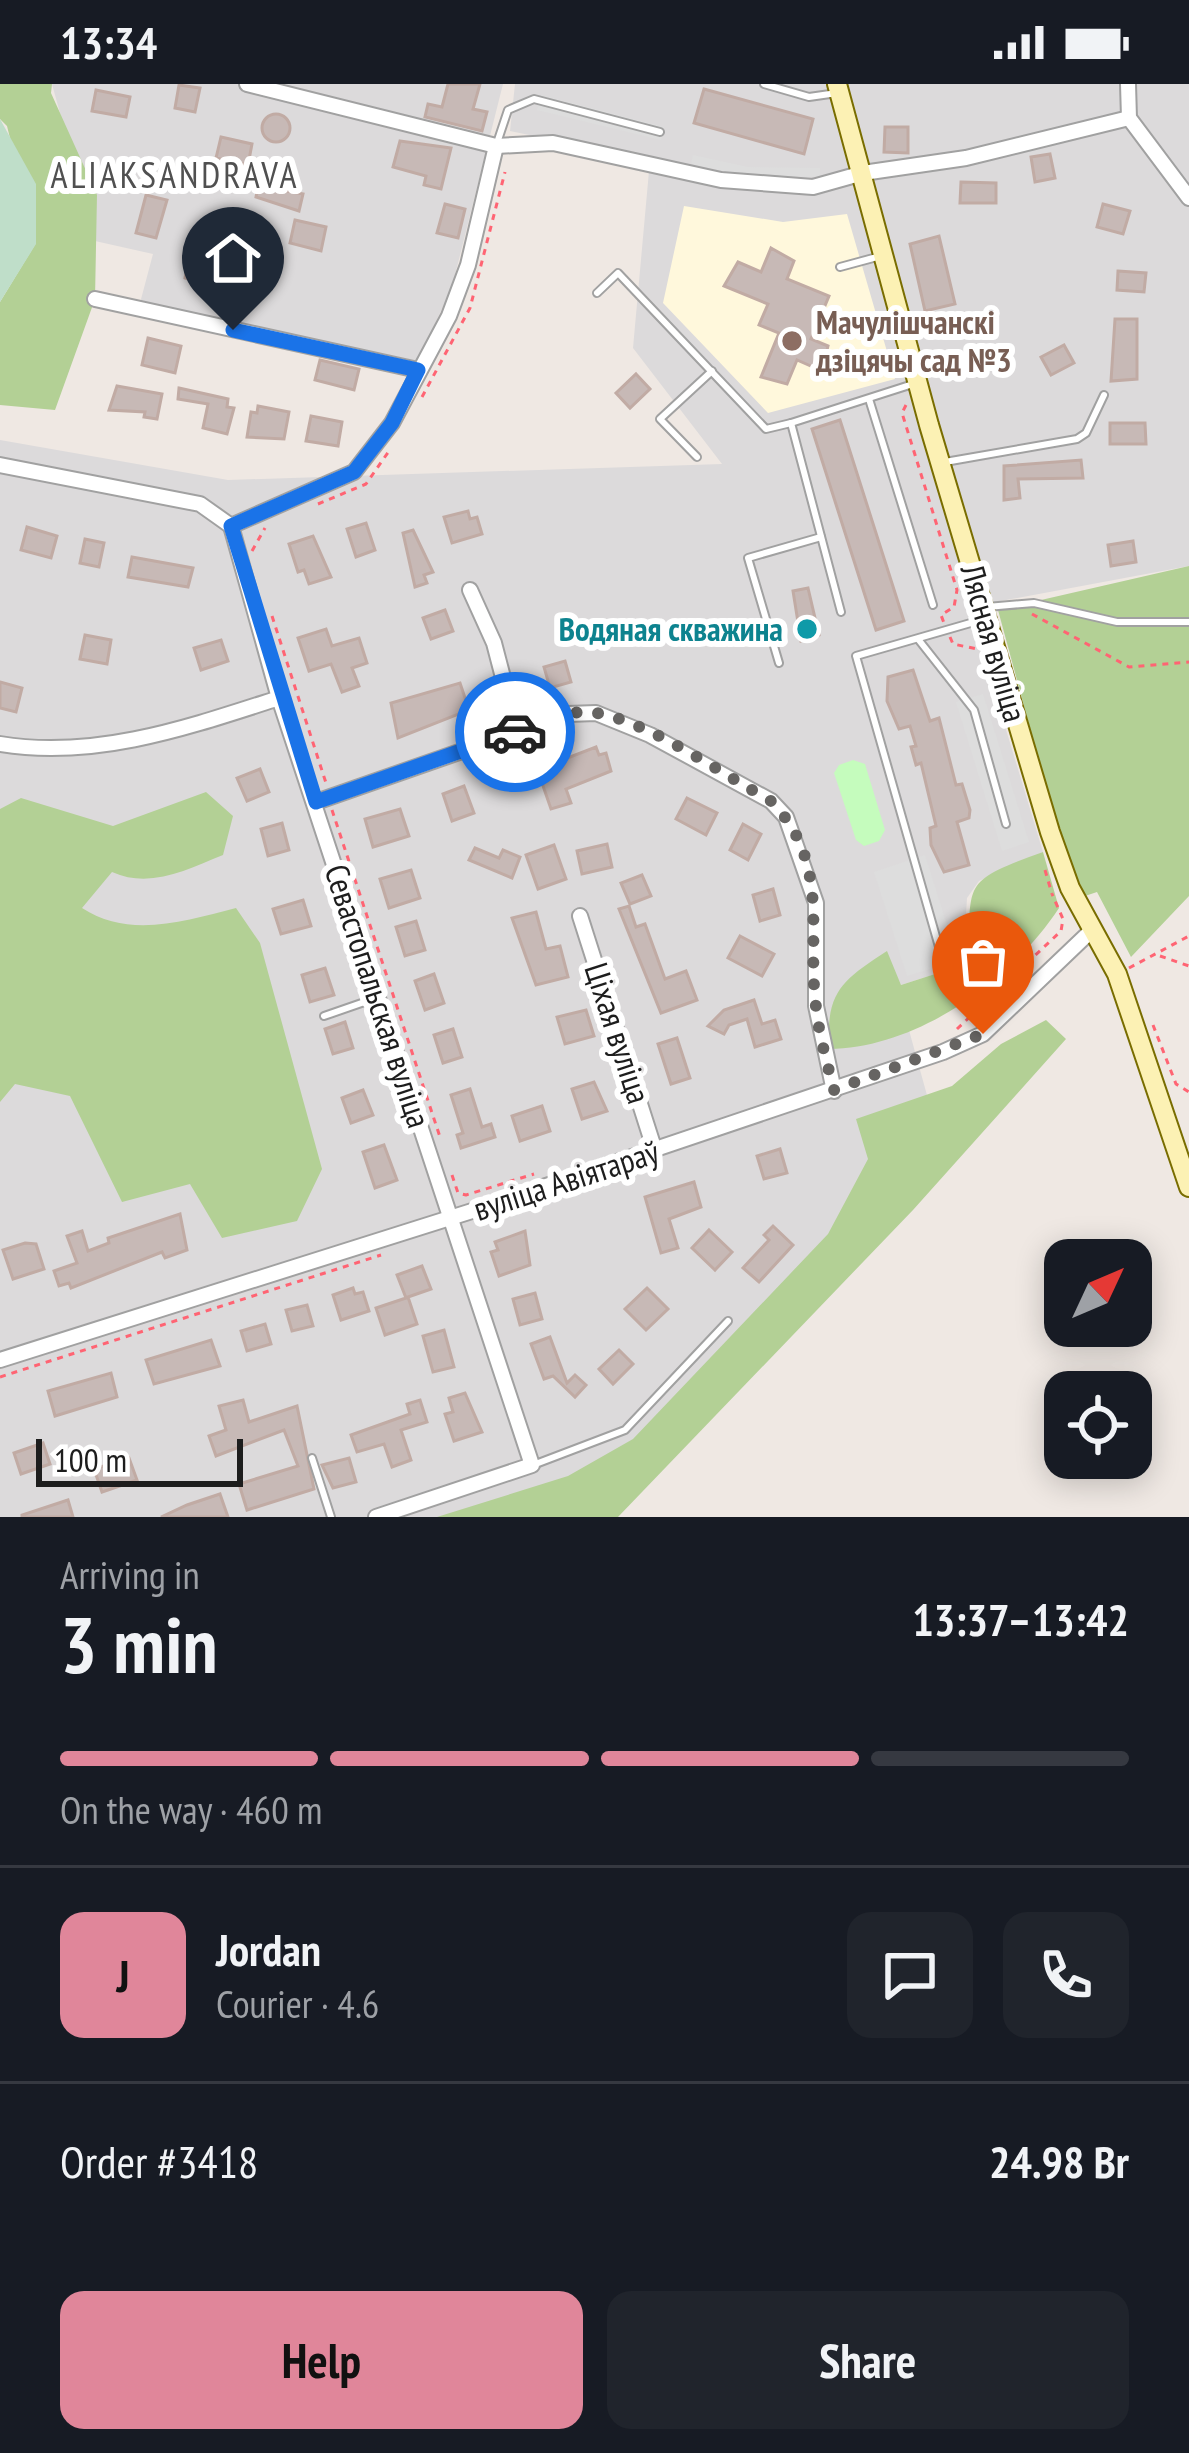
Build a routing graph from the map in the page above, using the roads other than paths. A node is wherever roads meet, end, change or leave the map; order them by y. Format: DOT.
graph roads {
  1 [pos="247,84"];
  2 [pos="764,84"];
  3 [pos="1128,84"];
  4 [pos="839,88"];
  5 [pos="1129,118"];
  6 [pos="660,132"];
  7 [pos="496,146"];
  8 [pos="863,173"];
  9 [pos="1189,198"];
  10 [pos="884,254"];
  11 [pos="840,267"];
  12 [pos="597,293"];
  13 [pos="95,299"];
  14 [pos="418,370"];
  15 [pos="712,371"];
  16 [pos="910,386"];
  17 [pos="1104,395"];
  18 [pos="869,399"];
  19 [pos="791,423"];
  20 [pos="697,457"];
  21 [pos="942,463"];
  22 [pos="0,464"];
  23 [pos="231,526"];
  24 [pos="821,537"];
  25 [pos="470,590"];
  26 [pos="933,605"];
  27 [pos="842,611"];
  28 [pos="985,613"];
  29 [pos="1189,622"];
  30 [pos="918,639"];
  31 [pos="779,663"];
  32 [pos="279,698"];
  33 [pos="517,731"];
  34 [pos="0,744"];
  35 [pos="322,800"];
  36 [pos="1006,824"];
  37 [pos="580,916"];
  38 [pos="1093,929"];
  39 [pos="941,954"];
  40 [pos="376,998"];
  41 [pos="324,1016"];
  42 [pos="834,1090"];
  43 [pos="656,1151"];
  44 [pos="1189,1187"];
  45 [pos="452,1217"];
  46 [pos="728,1322"];
  47 [pos="0,1360"];
  48 [pos="312,1458"];
  49 [pos="532,1465"];
  50 [pos="331,1517"];
  51 [pos="376,1517"];
  1 -- 7 [label="street"];
  2 -- 4 [label="lane"];
  3 -- 5 [label="street"];
  4 -- 8 [label="main road, Лясная вуліца"];
  5 -- 8 [label="street"];
  5 -- 9 [label="street"];
  6 -- 7 [label="lane"];
  7 -- 8 [label="street"];
  7 -- 14 [label="street"];
  8 -- 10 [label="main road, Лясная вуліца"];
  10 -- 11 [label="lane"];
  10 -- 16 [label="main road, Лясная вуліца"];
  12 -- 15 [label="lane"];
  13 -- 14 [label="street"];
  14 -- 23 [label="street"];
  15 -- 19 [label="lane"];
  15 -- 20 [label="lane"];
  16 -- 18 [label="lane"];
  16 -- 21 [label="main road, Лясная вуліца"];
  17 -- 21 [label="lane"];
  18 -- 19 [label="lane"];
  18 -- 26 [label="lane"];
  19 -- 24 [label="lane"];
  21 -- 28 [label="main road, Лясная вуліца"];
  22 -- 23 [label="street"];
  23 -- 32 [label="street, Севастопальская вуліца"];
  24 -- 27 [label="lane"];
  24 -- 31 [label="lane"];
  25 -- 33 [label="street"];
  28 -- 29 [label="lane"];
  28 -- 30 [label="lane"];
  28 -- 38 [label="main road, Лясная вуліца"];
  30 -- 36 [label="lane"];
  30 -- 39 [label="lane"];
  32 -- 34 [label="street"];
  32 -- 35 [label="street, Севастопальская вуліца"];
  33 -- 35 [label="street"];
  33 -- 42 [label="street"];
  35 -- 40 [label="street, Севастопальская вуліца"];
  37 -- 43 [label="street, Ціхая вуліца"];
  38 -- 42 [label="street, вуліца Авіятараў"];
  38 -- 44 [label="main road, Лясная вуліца"];
  40 -- 41 [label="lane"];
  40 -- 45 [label="street, Севастопальская вуліца"];
  42 -- 43 [label="street, вуліца Авіятараў"];
  43 -- 45 [label="street, вуліца Авіятараў"];
  45 -- 47 [label="street, вуліца Авіятараў"];
  45 -- 49 [label="street, Севастопальская вуліца"];
  46 -- 49 [label="lane"];
  48 -- 50 [label="lane"];
  49 -- 51 [label="street"];
}
